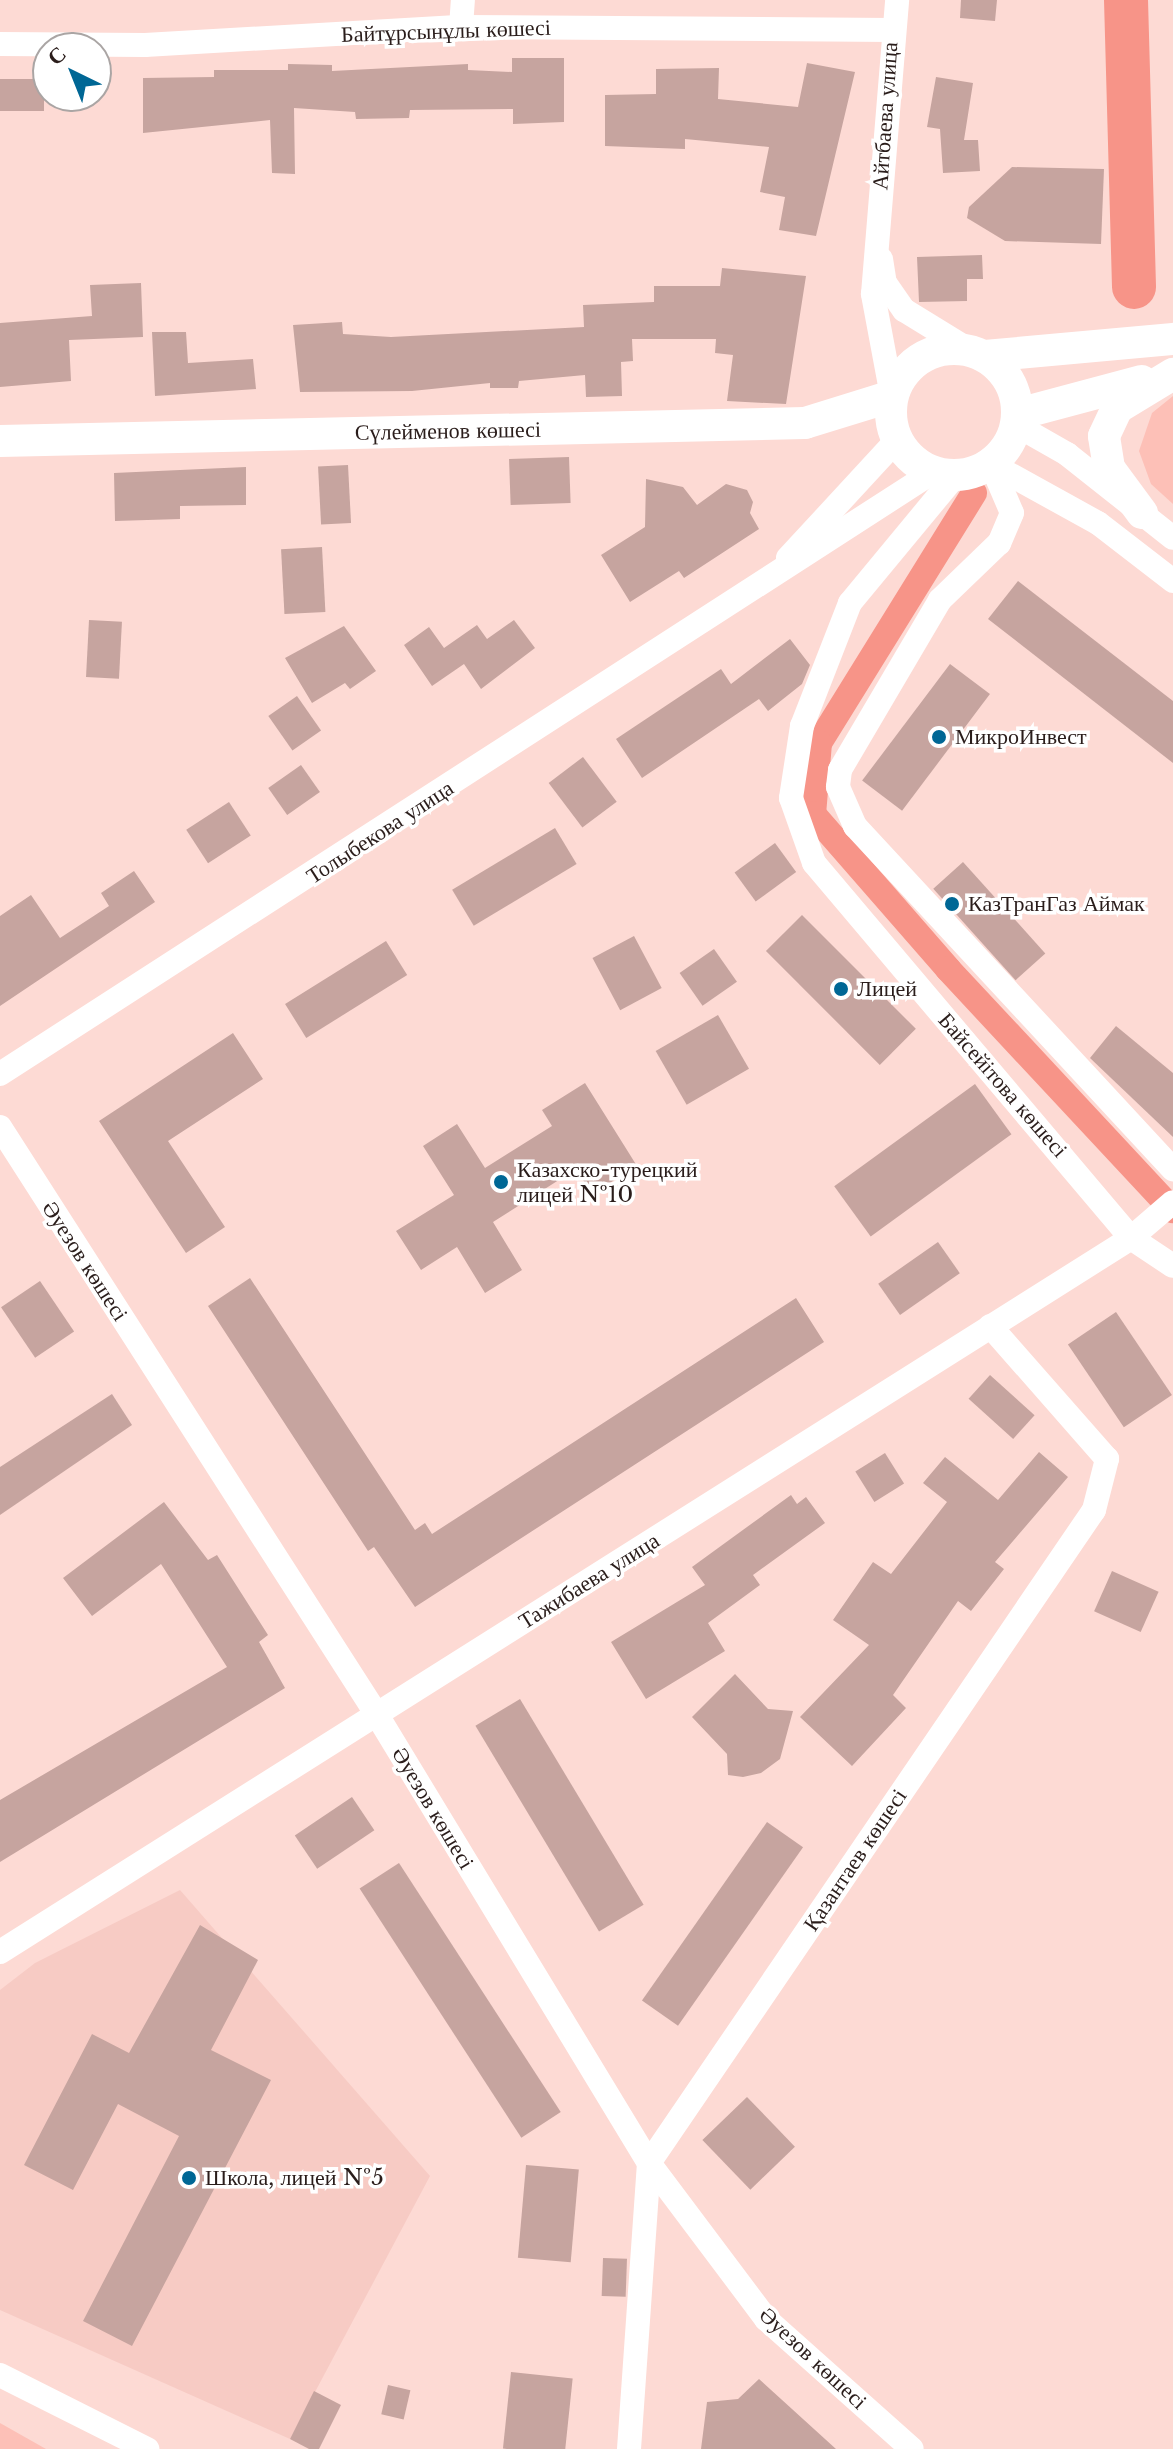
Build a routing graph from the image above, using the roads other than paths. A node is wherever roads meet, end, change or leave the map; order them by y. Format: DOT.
graph roads {
  1 [pos="463,0"];
  2 [pos="897,0"];
  3 [pos="461,27"];
  4 [pos="892,30"];
  5 [pos="0,44"];
  6 [pos="876,232"];
  7 [pos="1173,339"];
  8 [pos="977,353"];
  9 [pos="1173,374"];
  10 [pos="892,396"];
  11 [pos="1017,419"];
  12 [pos="897,440"];
  13 [pos="0,441"];
  14 [pos="991,464"];
  15 [pos="944,474"];
  16 [pos="1142,513"];
  17 [pos="1173,538"];
  18 [pos="1173,581"];
  19 [pos="759,589"];
  20 [pos="0,1074"];
  21 [pos="0,1127"];
  22 [pos="1173,1170"];
  23 [pos="1173,1202"];
  24 [pos="1131,1238"];
  25 [pos="1173,1266"];
  26 [pos="990,1326"];
  27 [pos="377,1715"];
  28 [pos="0,1952"];
  29 [pos="649,2163"];
  30 [pos="0,2375"];
  31 [pos="147,2449"];
  32 [pos="629,2449"];
  33 [pos="912,2449"];
  1 -- 3 [label="street"];
  2 -- 4 [label="street, Айтбаева улица"];
  3 -- 4 [label="street, Байтұрсынұлы көшесі"];
  3 -- 5 [label="street, Байтұрсынұлы көшесі"];
  4 -- 6 [label="street, Айтбаева улица"];
  6 -- 8 [label="street"];
  6 -- 10 [label="street"];
  7 -- 8 [label="main road"];
  8 -- 10 [label="main road"];
  8 -- 11 [label="main road"];
  9 -- 11 [label="main road"];
  9 -- 16 [label="main road"];
  10 -- 12 [label="main road"];
  10 -- 13 [label="main road, Сүлейменов көшесі"];
  11 -- 14 [label="main road"];
  11 -- 16 [label="street"];
  12 -- 15 [label="main road"];
  12 -- 19 [label="street"];
  14 -- 15 [label="main road"];
  14 -- 18 [label="street"];
  14 -- 22 [label="street"];
  15 -- 19 [label="street"];
  15 -- 24 [label="street, Байсейітова көшесі"];
  16 -- 17 [label="street"];
  19 -- 20 [label="street, Толыбекова улица"];
  21 -- 27 [label="street, Әуезов көшесі"];
  23 -- 24 [label="street, Тажибаева улица"];
  24 -- 25 [label="street, Байсейітова көшесі"];
  24 -- 26 [label="street, Тажибаева улица"];
  26 -- 27 [label="street, Тажибаева улица"];
  26 -- 29 [label="street, Қазантаев көшесі"];
  27 -- 28 [label="street, Тажибаева улица"];
  27 -- 29 [label="street, Әуезов көшесі"];
  29 -- 32 [label="street"];
  29 -- 33 [label="street, Әуезов көшесі"];
  30 -- 31 [label="street"];
}
